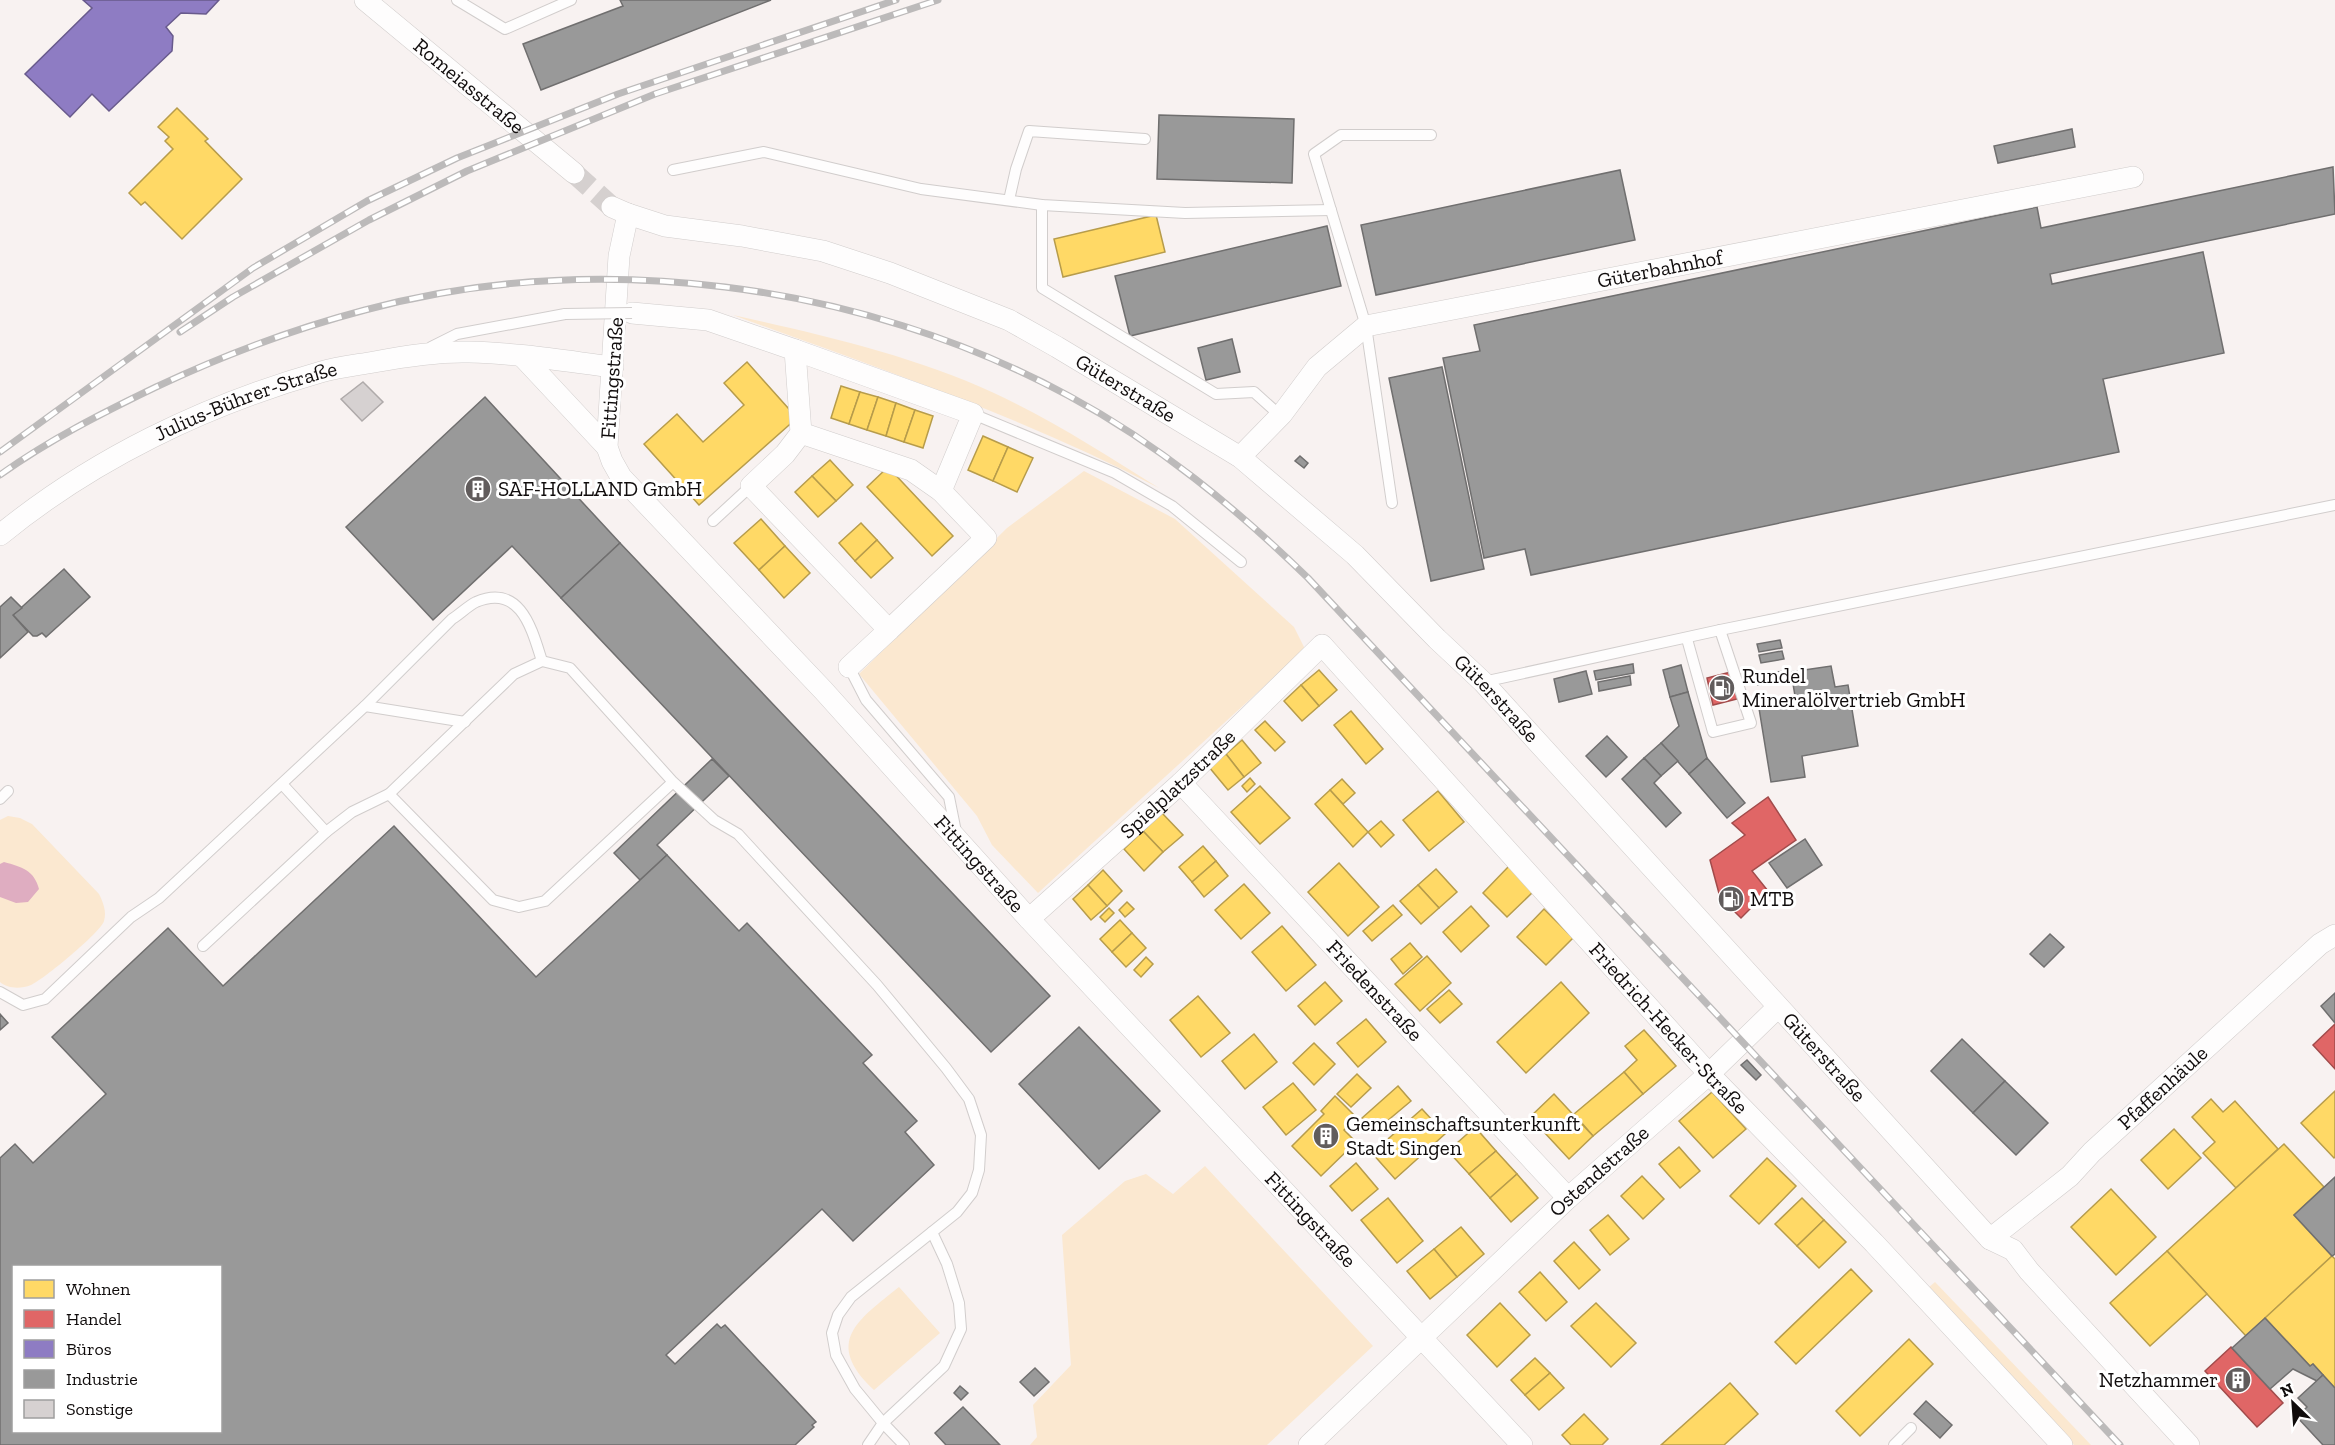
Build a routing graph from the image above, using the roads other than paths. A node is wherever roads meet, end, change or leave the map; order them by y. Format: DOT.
graph roads {
  1 [pos="364,0"];
  2 [pos="457,0"];
  3 [pos="571,0"];
  4 [pos="1431,135"];
  5 [pos="1145,139"];
  6 [pos="673,170"];
  7 [pos="574,174"];
  8 [pos="2133,177"];
  9 [pos="1009,200"];
  10 [pos="1042,205"];
  11 [pos="1331,210"];
  12 [pos="620,211"];
  13 [pos="632,314"];
  14 [pos="1366,326"];
  15 [pos="795,350"];
  16 [pos="417,354"];
  17 [pos="522,356"];
  18 [pos="613,367"];
  19 [pos="973,414"];
  20 [pos="1282,414"];
  21 [pos="801,433"];
  22 [pos="607,447"];
  23 [pos="1240,457"];
  24 [pos="751,486"];
  25 [pos="941,491"];
  26 [pos="1392,503"];
  27 [pos="2335,505"];
  28 [pos="712,521"];
  29 [pos="0,535"];
  30 [pos="1241,562"];
  31 [pos="889,630"];
  32 [pos="1720,630"];
  33 [pos="1687,639"];
  34 [pos="1323,645"];
  35 [pos="542,661"];
  36 [pos="849,667"];
  37 [pos="1483,682"];
  38 [pos="365,706"];
  39 [pos="465,722"];
  40 [pos="673,782"];
  41 [pos="1181,783"];
  42 [pos="282,784"];
  43 [pos="389,794"];
  44 [pos="326,832"];
  45 [pos="956,836"];
  46 [pos="1029,919"];
  47 [pos="2335,935"];
  48 [pos="202,946"];
  49 [pos="0,992"];
  50 [pos="1778,1007"];
  51 [pos="1709,1074"];
  52 [pos="1568,1198"];
  53 [pos="932,1232"];
  54 [pos="1990,1239"];
  55 [pos="1423,1339"];
  56 [pos="883,1423"];
  57 [pos="1911,1428"];
  58 [pos="868,1445"];
  59 [pos="904,1445"];
  60 [pos="1309,1445"];
  61 [pos="1522,1445"];
  62 [pos="1894,1445"];
  63 [pos="2062,1445"];
  64 [pos="2189,1445"];
  1 -- 7 [label="street, Romeiasstraße"];
  2 -- 3 [label="lane"];
  4 -- 11 [label="lane"];
  5 -- 9 [label="lane"];
  6 -- 9 [label="lane"];
  8 -- 14 [label="street, Güterbahnhof"];
  9 -- 10 [label="lane"];
  10 -- 11 [label="lane"];
  10 -- 20 [label="lane"];
  11 -- 14 [label="lane"];
  12 -- 18 [label="street, Fittingstraße"];
  12 -- 23 [label="street, Güterstraße"];
  13 -- 15 [label="street"];
  13 -- 16 [label="lane, bridge"];
  14 -- 20 [label="street, Güterbahnhof"];
  14 -- 26 [label="lane"];
  15 -- 19 [label="street"];
  15 -- 21 [label="street"];
  16 -- 17 [label="street, Julius-Bührer-Straße"];
  16 -- 29 [label="street, Julius-Bührer-Straße"];
  17 -- 18 [label="street, Julius-Bührer-Straße"];
  17 -- 22 [label="street"];
  18 -- 22 [label="street, Fittingstraße"];
  19 -- 25 [label="street"];
  19 -- 30 [label="lane"];
  20 -- 23 [label="street, Güterbahnhof"];
  21 -- 24 [label="street"];
  21 -- 25 [label="street"];
  22 -- 45 [label="street, Fittingstraße"];
  23 -- 37 [label="street, Güterstraße"];
  24 -- 28 [label="lane"];
  24 -- 31 [label="street"];
  25 -- 31 [label="street"];
  27 -- 32 [label="lane"];
  31 -- 36 [label="street"];
  32 -- 33 [label="lane"];
  32 -- 33 [label="lane"];
  33 -- 37 [label="lane"];
  34 -- 41 [label="street, Spielplatzstraße"];
  34 -- 51 [label="street, Friedrich-Hecker-Straße"];
  35 -- 38 [label="lane"];
  35 -- 39 [label="lane"];
  35 -- 40 [label="lane"];
  36 -- 45 [label="lane"];
  37 -- 50 [label="street, Güterstraße"];
  38 -- 39 [label="lane"];
  38 -- 42 [label="lane"];
  39 -- 43 [label="lane"];
  40 -- 43 [label="lane"];
  40 -- 53 [label="lane"];
  41 -- 46 [label="street, Spielplatzstraße"];
  41 -- 52 [label="street, Friedenstraße"];
  42 -- 44 [label="lane"];
  42 -- 49 [label="lane"];
  43 -- 44 [label="lane"];
  44 -- 48 [label="lane"];
  45 -- 46 [label="street, Fittingstraße"];
  46 -- 55 [label="street, Fittingstraße"];
  47 -- 54 [label="street, Pfaffenhäule"];
  50 -- 51 [label="street, Ostendstraße"];
  50 -- 54 [label="street, Güterstraße"];
  51 -- 52 [label="street, Ostendstraße"];
  51 -- 63 [label="street, Friedrich-Hecker-Straße"];
  52 -- 55 [label="street, Ostendstraße"];
  53 -- 56 [label="lane"];
  53 -- 56 [label="lane"];
  54 -- 64 [label="street, Güterstraße"];
  55 -- 60 [label="street, Ostendstraße"];
  55 -- 61 [label="street, Fittingstraße"];
  56 -- 58 [label="lane"];
  56 -- 59 [label="lane"];
  57 -- 62 [label="lane"];
}
